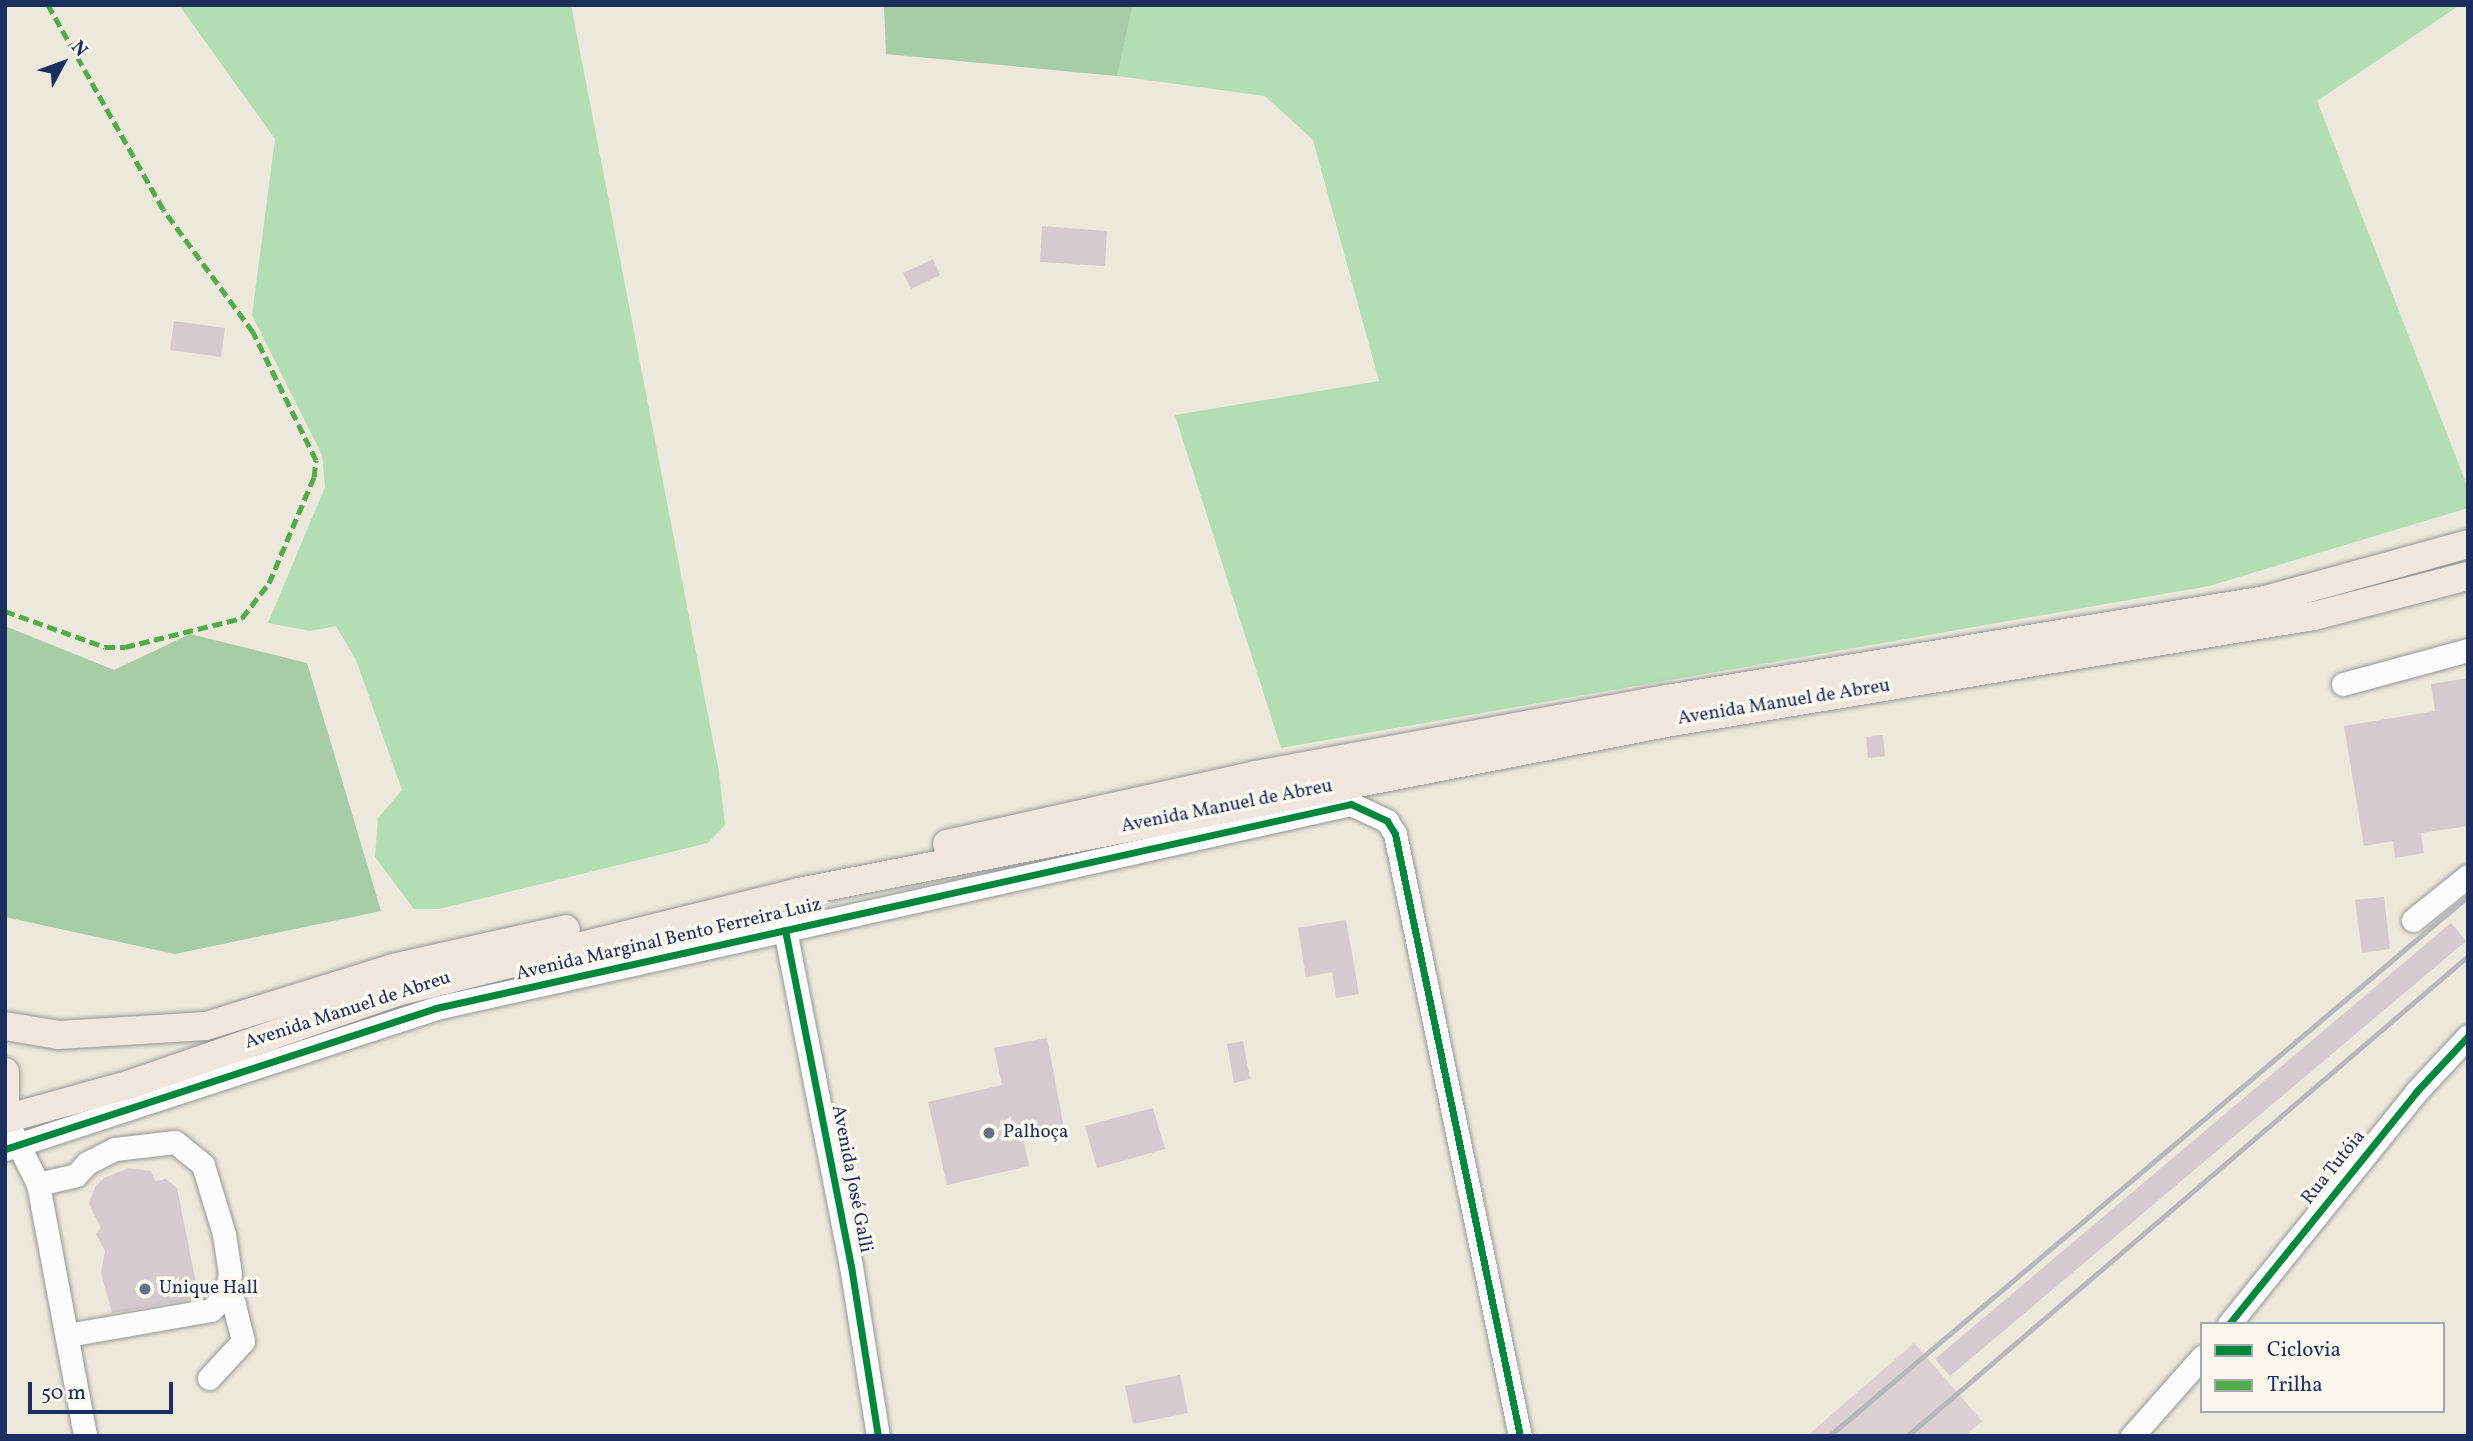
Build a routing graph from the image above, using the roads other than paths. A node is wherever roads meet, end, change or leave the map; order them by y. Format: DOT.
graph roads {
  1 [pos="2468,544"];
  2 [pos="2468,576"];
  3 [pos="2468,650"];
  4 [pos="2343,684"];
  5 [pos="2468,876"];
  6 [pos="2413,920"];
  7 [pos="785,930"];
  8 [pos="5,1027"];
  9 [pos="2468,1036"];
  10 [pos="5,1072"];
  11 [pos="144,1106"];
  12 [pos="5,1119"];
  13 [pos="148,1145"];
  14 [pos="12,1148"];
  15 [pos="38,1184"];
  16 [pos="225,1296"];
  17 [pos="2231,1322"];
  18 [pos="68,1335"];
  19 [pos="2200,1359"];
  20 [pos="209,1378"];
  21 [pos="85,1436"];
  22 [pos="878,1436"];
  23 [pos="1520,1436"];
  24 [pos="2132,1436"];
  1 -- 8 [label="main road, Avenida Manuel de Abreu"];
  2 -- 12 [label="main road, Avenida Manuel de Abreu"];
  3 -- 4 [label="street"];
  5 -- 6 [label="street"];
  7 -- 11 [label="street, Avenida Marginal Bento Ferreira Luiz"];
  7 -- 22 [label="street, Avenida José Galli"];
  7 -- 23 [label="street, Avenida Marginal Bento Ferreira Luiz"];
  9 -- 17 [label="street, Rua Tutóia"];
  10 -- 12 [label="main road"];
  11 -- 13 [label="street"];
  11 -- 14 [label="street, Avenida Marginal Bento Ferreira Luiz"];
  12 -- 14 [label="street"];
  13 -- 15 [label="street"];
  13 -- 16 [label="street"];
  14 -- 15 [label="street"];
  15 -- 18 [label="street"];
  16 -- 18 [label="street"];
  16 -- 20 [label="street"];
  18 -- 21 [label="street"];
  19 -- 24 [label="street"];
}
